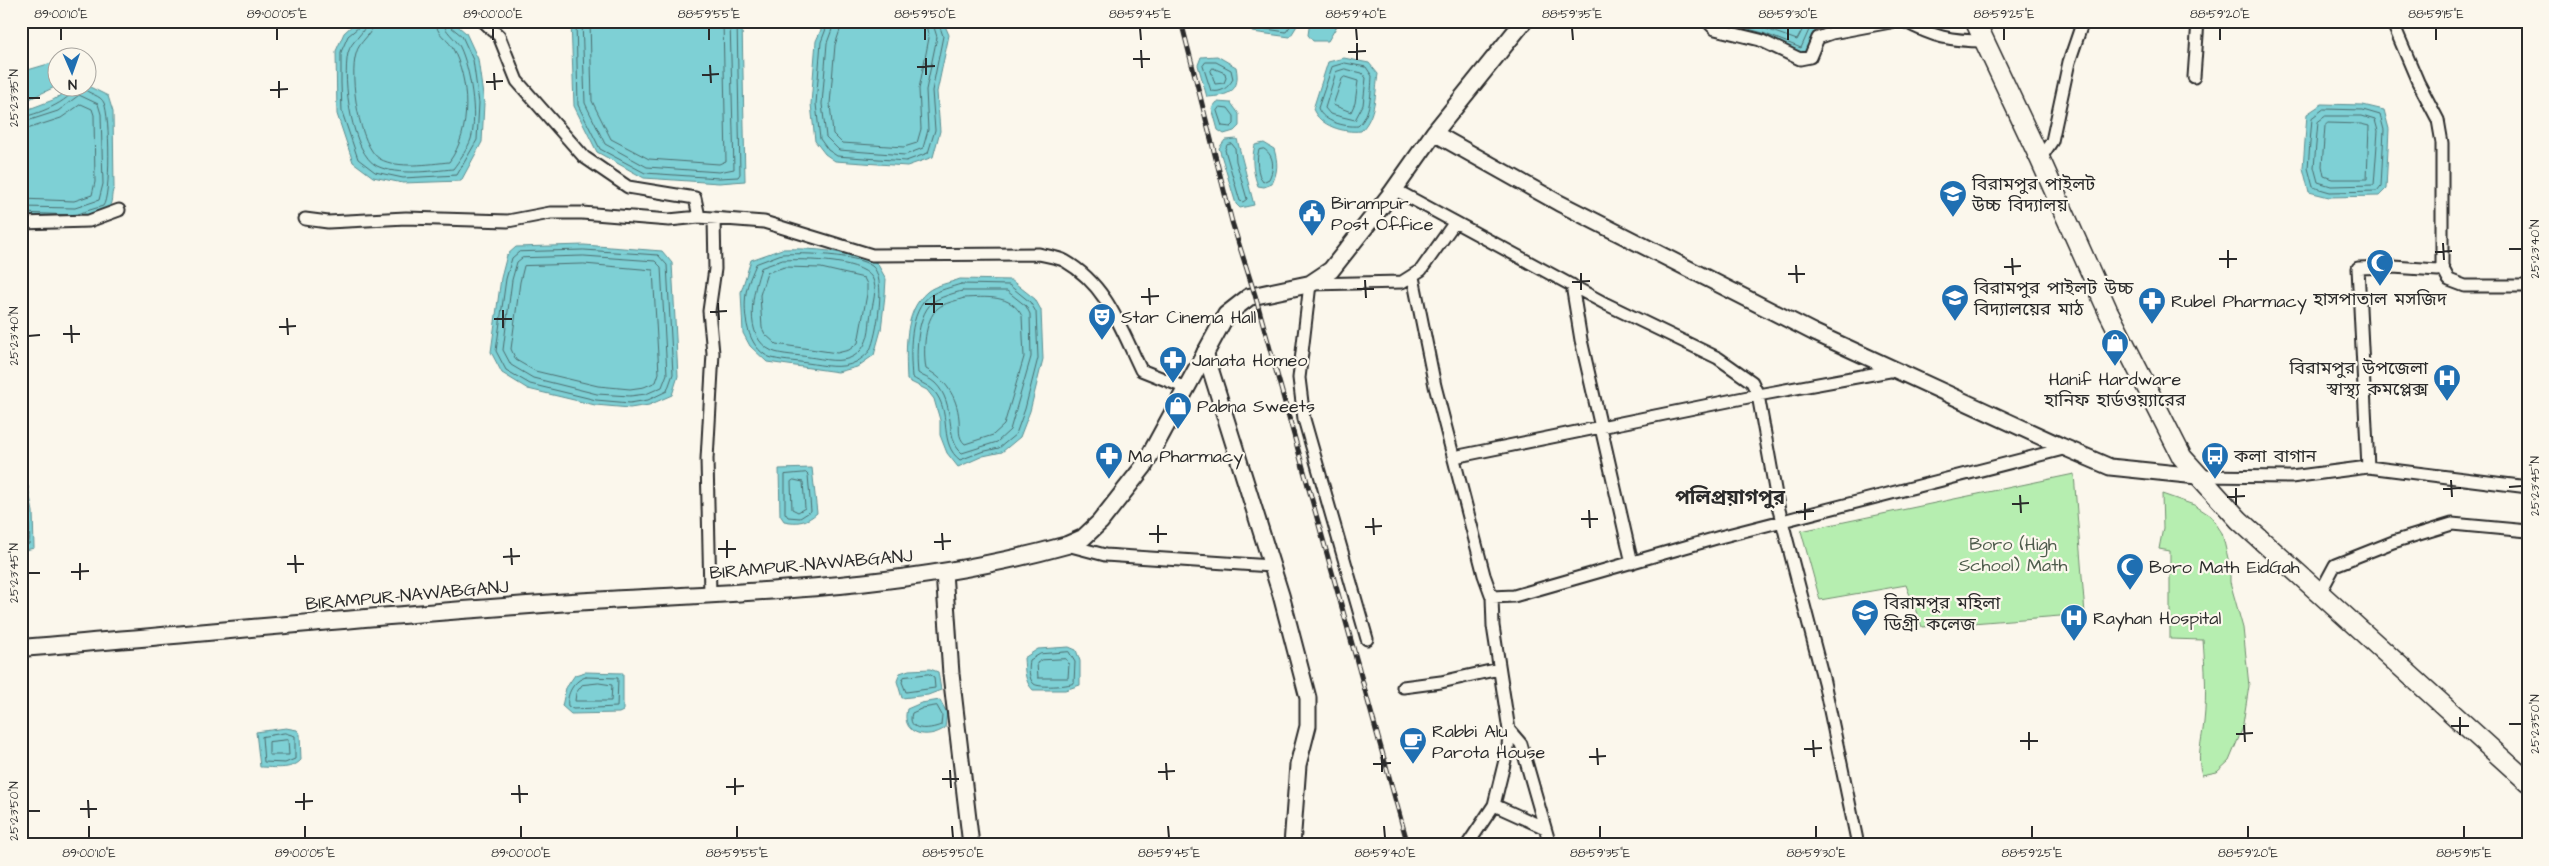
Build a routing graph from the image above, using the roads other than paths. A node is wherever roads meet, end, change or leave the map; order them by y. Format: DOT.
graph roads {
  1 [pos="483,21"];
  2 [pos="1524,21"];
  3 [pos="1707,21"];
  4 [pos="1896,21"];
  5 [pos="1904,21"];
  6 [pos="1975,21"];
  7 [pos="2083,21"];
  8 [pos="2198,21"];
  9 [pos="2394,25"];
  10 [pos="1984,41"];
  11 [pos="2194,77"];
  12 [pos="1434,133"];
  13 [pos="2040,159"];
  14 [pos="1394,189"];
  15 [pos="119,210"];
  16 [pos="699,217"];
  17 [pos="714,218"];
  18 [pos="305,219"];
  19 [pos="1456,222"];
  20 [pos="21,223"];
  21 [pos="2442,267"];
  22 [pos="1413,277"];
  23 [pos="1310,284"];
  24 [pos="1572,285"];
  25 [pos="2528,286"];
  26 [pos="1205,352"];
  27 [pos="1897,370"];
  28 [pos="1186,388"];
  29 [pos="1758,394"];
  30 [pos="1602,427"];
  31 [pos="2067,448"];
  32 [pos="1454,457"];
  33 [pos="2368,468"];
  34 [pos="2197,476"];
  35 [pos="2528,487"];
  36 [pos="1782,522"];
  37 [pos="2528,531"];
  38 [pos="1067,545"];
  39 [pos="1632,563"];
  40 [pos="1271,566"];
  41 [pos="944,572"];
  42 [pos="2320,593"];
  43 [pos="710,594"];
  44 [pos="1492,598"];
  45 [pos="1367,640"];
  46 [pos="21,648"];
  47 [pos="1499,669"];
  48 [pos="1403,687"];
  49 [pos="1509,730"];
  50 [pos="2528,782"];
  51 [pos="1494,805"];
  52 [pos="1545,828"];
  53 [pos="1468,844"];
  54 [pos="971,845"];
  55 [pos="1292,845"];
  56 [pos="1550,845"];
  57 [pos="1858,845"];
  1 -- 16 [label="street"];
  2 -- 12 [label="main road, BIRAMPUR-NAWABGANJ"];
  3 -- 4 [label="street"];
  5 -- 10 [label="street"];
  6 -- 10 [label="main road"];
  7 -- 13 [label="street"];
  8 -- 11 [label="street"];
  9 -- 21 [label="street"];
  10 -- 13 [label="main road"];
  12 -- 14 [label="main road, BIRAMPUR-NAWABGANJ"];
  12 -- 27 [label="street"];
  13 -- 34 [label="main road"];
  14 -- 19 [label="street"];
  14 -- 23 [label="main road, BIRAMPUR-NAWABGANJ"];
  15 -- 20 [label="street"];
  16 -- 17 [label="street"];
  16 -- 18 [label="street"];
  17 -- 28 [label="street"];
  17 -- 43 [label="street"];
  19 -- 22 [label="street"];
  19 -- 24 [label="street"];
  21 -- 25 [label="street"];
  21 -- 33 [label="street"];
  22 -- 23 [label="street"];
  22 -- 32 [label="street"];
  23 -- 26 [label="main road, BIRAMPUR-NAWABGANJ"];
  23 -- 45 [label="street"];
  24 -- 29 [label="street"];
  24 -- 30 [label="street"];
  26 -- 28 [label="main road, BIRAMPUR-NAWABGANJ"];
  26 -- 40 [label="street"];
  27 -- 29 [label="street"];
  27 -- 31 [label="street"];
  28 -- 38 [label="main road, BIRAMPUR-NAWABGANJ"];
  29 -- 30 [label="street"];
  29 -- 36 [label="street"];
  30 -- 32 [label="street"];
  30 -- 39 [label="street"];
  31 -- 34 [label="street"];
  31 -- 36 [label="street"];
  32 -- 44 [label="street"];
  33 -- 34 [label="street"];
  33 -- 35 [label="street"];
  34 -- 42 [label="main road"];
  36 -- 39 [label="street"];
  36 -- 57 [label="street"];
  37 -- 42 [label="street"];
  38 -- 40 [label="street"];
  38 -- 41 [label="main road, BIRAMPUR-NAWABGANJ"];
  39 -- 44 [label="street"];
  40 -- 55 [label="street"];
  41 -- 43 [label="main road, BIRAMPUR-NAWABGANJ"];
  41 -- 54 [label="street"];
  42 -- 50 [label="main road"];
  43 -- 46 [label="main road, BIRAMPUR-NAWABGANJ"];
  44 -- 47 [label="street"];
  47 -- 48 [label="street"];
  47 -- 49 [label="street"];
  49 -- 51 [label="street"];
  49 -- 52 [label="street"];
  51 -- 52 [label="street"];
  51 -- 53 [label="street"];
  52 -- 56 [label="street"];
}
